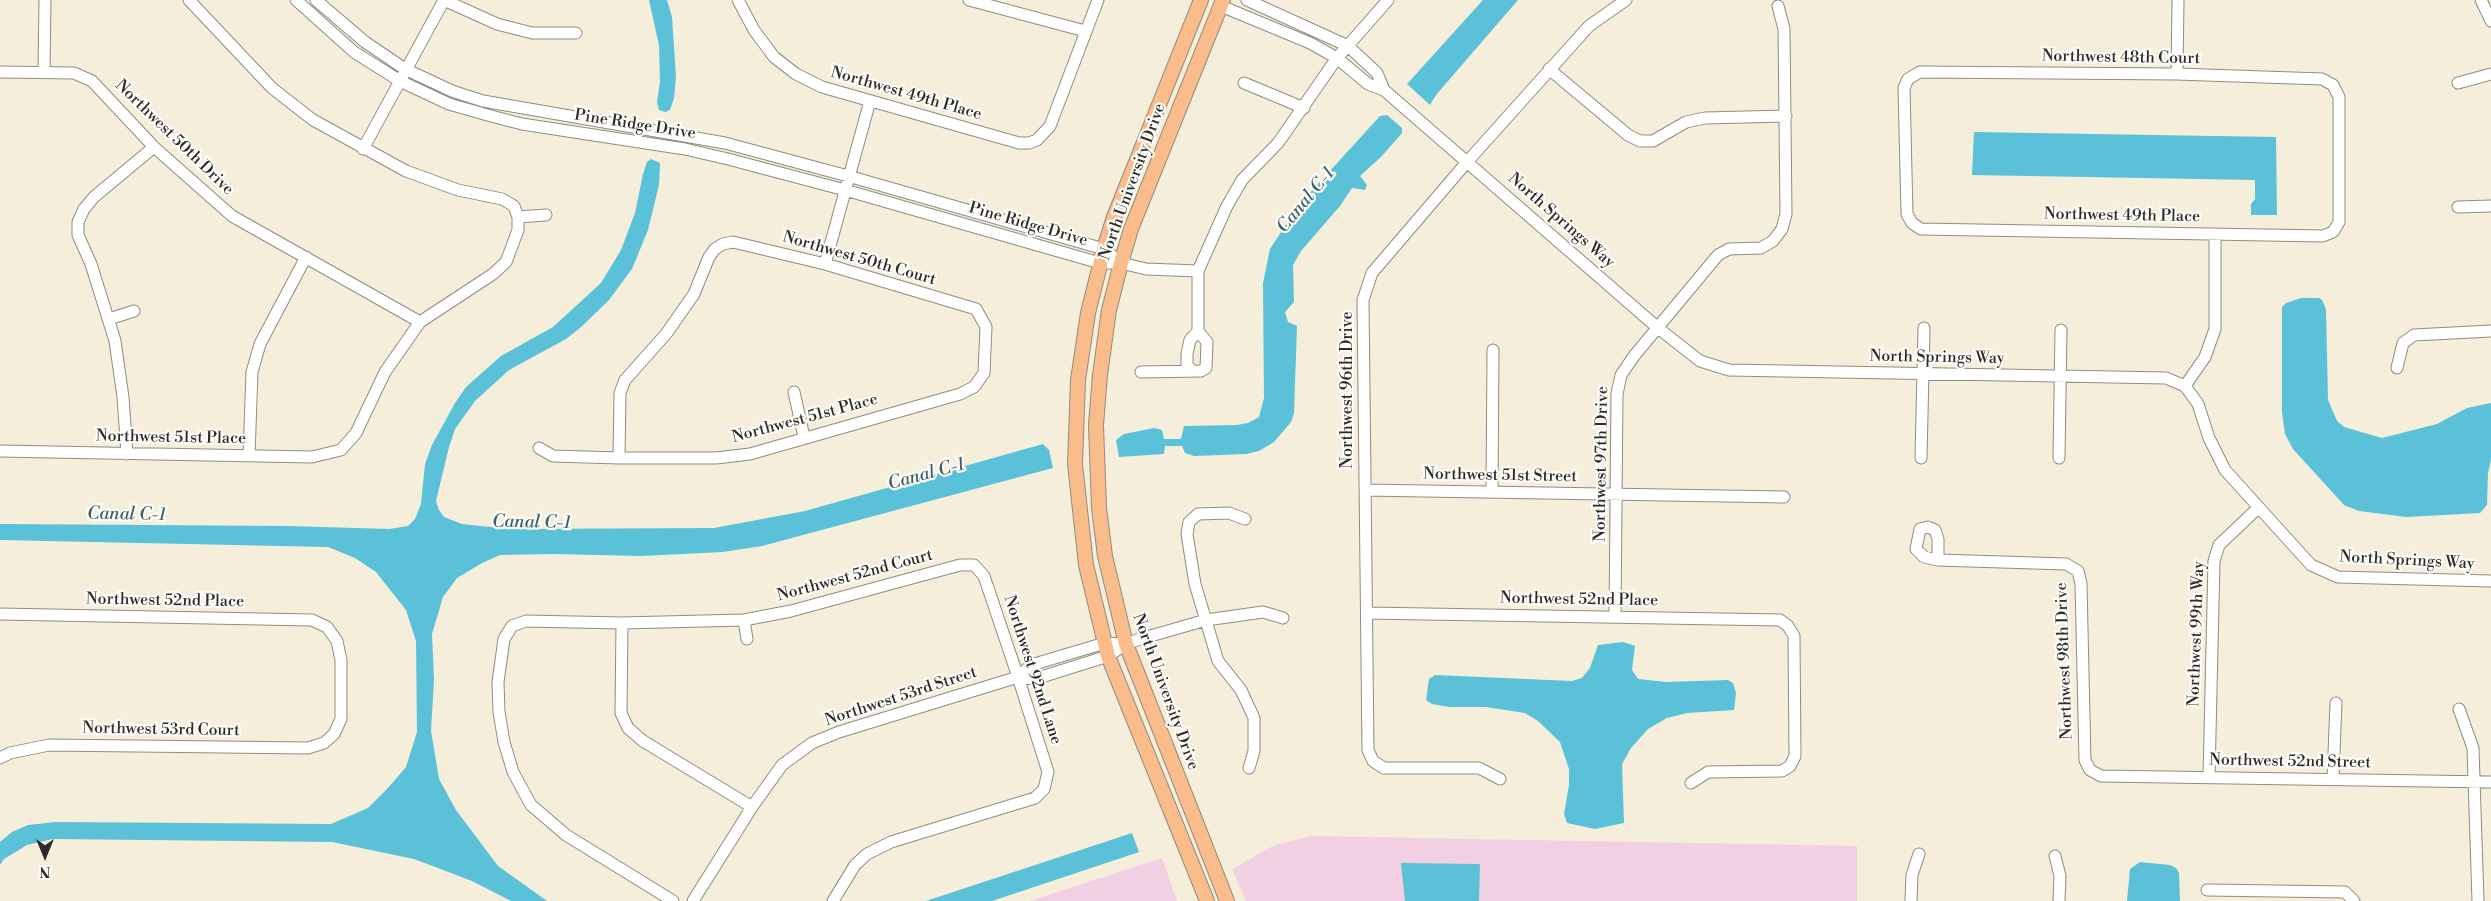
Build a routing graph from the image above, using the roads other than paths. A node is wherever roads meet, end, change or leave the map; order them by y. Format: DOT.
graph roads {
  1 [pos="45,0"];
  2 [pos="190,0"];
  3 [pos="296,0"];
  4 [pos="316,0"];
  5 [pos="444,0"];
  6 [pos="738,0"];
  7 [pos="970,0"];
  8 [pos="1098,0"];
  9 [pos="1201,0"];
  10 [pos="1248,0"];
  11 [pos="1388,0"];
  12 [pos="1626,0"];
  13 [pos="2178,0"];
  14 [pos="2481,0"];
  15 [pos="1218,2"];
  16 [pos="1778,6"];
  17 [pos="2491,21"];
  18 [pos="1085,31"];
  19 [pos="576,33"];
  20 [pos="1348,46"];
  21 [pos="1337,58"];
  22 [pos="406,69"];
  23 [pos="1549,69"];
  24 [pos="44,71"];
  25 [pos="0,72"];
  26 [pos="2177,74"];
  27 [pos="2491,74"];
  28 [pos="400,82"];
  29 [pos="1244,83"];
  30 [pos="2458,83"];
  31 [pos="1384,90"];
  32 [pos="870,101"];
  33 [pos="1304,108"];
  34 [pos="1786,116"];
  35 [pos="154,147"];
  36 [pos="363,149"];
  37 [pos="1467,162"];
  38 [pos="848,176"];
  39 [pos="845,190"];
  40 [pos="2491,206"];
  41 [pos="2458,207"];
  42 [pos="546,215"];
  43 [pos="518,218"];
  44 [pos="1912,223"];
  45 [pos="2333,232"];
  46 [pos="2215,234"];
  47 [pos="1104,249"];
  48 [pos="306,257"];
  49 [pos="1100,263"];
  50 [pos="1121,263"];
  51 [pos="825,264"];
  52 [pos="1198,271"];
  53 [pos="134,311"];
  54 [pos="982,318"];
  55 [pos="109,319"];
  56 [pos="420,322"];
  57 [pos="1658,328"];
  58 [pos="1924,328"];
  59 [pos="2062,330"];
  60 [pos="2491,331"];
  61 [pos="1198,332"];
  62 [pos="1493,350"];
  63 [pos="2397,368"];
  64 [pos="1193,371"];
  65 [pos="1141,372"];
  66 [pos="1922,374"];
  67 [pos="2060,376"];
  68 [pos="2186,386"];
  69 [pos="794,392"];
  70 [pos="804,437"];
  71 [pos="0,448"];
  72 [pos="539,448"];
  73 [pos="127,454"];
  74 [pos="249,456"];
  75 [pos="619,458"];
  76 [pos="1921,458"];
  77 [pos="2059,458"];
  78 [pos="1364,490"];
  79 [pos="1492,491"];
  80 [pos="1617,494"];
  81 [pos="1784,497"];
  82 [pos="2258,508"];
  83 [pos="1245,519"];
  84 [pos="1938,560"];
  85 [pos="974,565"];
  86 [pos="2491,581"];
  87 [pos="1367,613"];
  88 [pos="0,614"];
  89 [pos="1615,616"];
  90 [pos="1283,618"];
  91 [pos="744,620"];
  92 [pos="1206,620"];
  93 [pos="622,624"];
  94 [pos="747,639"];
  95 [pos="1126,644"];
  96 [pos="1107,650"];
  97 [pos="1056,658"];
  98 [pos="1061,671"];
  99 [pos="1018,677"];
  100 [pos="2336,702"];
  101 [pos="2459,710"];
  102 [pos="324,743"];
  103 [pos="0,758"];
  104 [pos="1249,768"];
  105 [pos="2090,770"];
  106 [pos="2209,777"];
  107 [pos="2333,778"];
  108 [pos="1500,779"];
  109 [pos="2476,782"];
  110 [pos="2491,782"];
  111 [pos="1691,783"];
  112 [pos="752,807"];
  113 [pos="1919,854"];
  114 [pos="2054,856"];
  115 [pos="1199,877"];
  116 [pos="2207,890"];
  117 [pos="2255,896"];
  118 [pos="1226,898"];
  119 [pos="2353,899"];
  120 [pos="673,901"];
  121 [pos="693,901"];
  122 [pos="834,901"];
  123 [pos="1208,901"];
  124 [pos="1911,901"];
  125 [pos="2059,901"];
  126 [pos="2478,901"];
  1 -- 24 [label="street"];
  2 -- 36 [label="street"];
  3 -- 28 [label="street, Pine Ridge Drive"];
  4 -- 22 [label="street, Pine Ridge Drive"];
  5 -- 19 [label="street"];
  5 -- 22 [label="street"];
  6 -- 32 [label="street, Northwest 49th Place"];
  7 -- 18 [label="street"];
  8 -- 18 [label="street"];
  9 -- 47 [label="main road, North University Drive"];
  10 -- 20 [label="street, North Springs Way"];
  11 -- 20 [label="street"];
  12 -- 23 [label="street, Northwest 96th Drive"];
  13 -- 26 [label="street"];
  14 -- 17 [label="street"];
  15 -- 21 [label="street, North Springs Way"];
  15 -- 50 [label="main road, North University Drive"];
  16 -- 34 [label="street, Northwest 97th Drive"];
  18 -- 32 [label="street, Northwest 49th Place"];
  20 -- 21 [label="street"];
  20 -- 31 [label="street, North Springs Way"];
  21 -- 31 [label="street, North Springs Way"];
  21 -- 33 [label="street"];
  22 -- 28 [label="street"];
  22 -- 38 [label="street, Pine Ridge Drive"];
  23 -- 34 [label="street"];
  23 -- 37 [label="street, Northwest 96th Drive"];
  24 -- 25 [label="street, Northwest 50th Drive"];
  24 -- 35 [label="street, Northwest 50th Drive"];
  26 -- 44 [label="street, Northwest 48th Court"];
  26 -- 45 [label="street, Northwest 48th Court"];
  27 -- 30 [label="street"];
  28 -- 36 [label="street"];
  28 -- 39 [label="street, Pine Ridge Drive"];
  29 -- 33 [label="street"];
  31 -- 37 [label="street, North Springs Way"];
  32 -- 38 [label="street"];
  33 -- 52 [label="street"];
  34 -- 57 [label="street, Northwest 97th Drive"];
  35 -- 48 [label="street, Northwest 50th Drive"];
  35 -- 55 [label="street"];
  36 -- 43 [label="street"];
  37 -- 57 [label="street, North Springs Way"];
  37 -- 78 [label="street, Northwest 96th Drive"];
  38 -- 39 [label="street"];
  38 -- 47 [label="street, Pine Ridge Drive"];
  39 -- 49 [label="street, Pine Ridge Drive"];
  39 -- 51 [label="street"];
  40 -- 41 [label="street"];
  42 -- 43 [label="street"];
  43 -- 56 [label="street"];
  44 -- 46 [label="street, Northwest 49th Place"];
  45 -- 46 [label="street, Northwest 49th Place"];
  46 -- 68 [label="street"];
  47 -- 49 [label="main road, North University Drive"];
  47 -- 50 [label="street, Pine Ridge Drive"];
  48 -- 56 [label="street, Northwest 50th Drive"];
  48 -- 74 [label="street"];
  49 -- 50 [label="street, Pine Ridge Drive"];
  49 -- 96 [label="main road, North University Drive"];
  50 -- 52 [label="street"];
  50 -- 95 [label="main road, North University Drive"];
  51 -- 54 [label="street, Northwest 50th Court"];
  51 -- 75 [label="street, Northwest 50th Court"];
  52 -- 61 [label="street"];
  53 -- 55 [label="street"];
  54 -- 70 [label="street, Northwest 51st Place"];
  55 -- 73 [label="street"];
  56 -- 74 [label="street, Northwest 51st Place"];
  57 -- 66 [label="street, North Springs Way"];
  57 -- 80 [label="street, Northwest 97th Drive"];
  58 -- 66 [label="street"];
  59 -- 67 [label="street"];
  60 -- 63 [label="street"];
  61 -- 64 [label="street"];
  61 -- 64 [label="street"];
  62 -- 79 [label="street"];
  64 -- 65 [label="street"];
  66 -- 67 [label="street, North Springs Way"];
  66 -- 76 [label="street"];
  67 -- 68 [label="street, North Springs Way"];
  67 -- 77 [label="street"];
  68 -- 82 [label="street, North Springs Way"];
  69 -- 70 [label="street"];
  70 -- 75 [label="street, Northwest 51st Place"];
  71 -- 73 [label="street, Northwest 51st Place"];
  72 -- 75 [label="street, Northwest 51st Place"];
  73 -- 74 [label="street, Northwest 51st Place"];
  78 -- 79 [label="street, Northwest 51st Street"];
  78 -- 87 [label="street, Northwest 96th Drive"];
  79 -- 80 [label="street, Northwest 51st Street"];
  80 -- 81 [label="street, Northwest 51st Street"];
  80 -- 89 [label="street, Northwest 97th Drive"];
  82 -- 86 [label="street, North Springs Way"];
  82 -- 106 [label="street, Northwest 99th Way"];
  83 -- 92 [label="street"];
  84 -- 105 [label="street, Northwest 98th Drive"];
  85 -- 91 [label="street, Northwest 52nd Court"];
  85 -- 99 [label="street, Northwest 92nd Lane"];
  87 -- 89 [label="street, Northwest 52nd Place"];
  87 -- 108 [label="street, Northwest 96th Drive"];
  88 -- 102 [label="street, Northwest 52nd Place"];
  89 -- 111 [label="street, Northwest 52nd Place"];
  90 -- 92 [label="street"];
  91 -- 93 [label="street, Northwest 52nd Court"];
  91 -- 94 [label="street"];
  92 -- 95 [label="street"];
  92 -- 104 [label="street"];
  93 -- 112 [label="street"];
  93 -- 120 [label="street, Northwest 52nd Court"];
  95 -- 96 [label="street, Northwest 53rd Street"];
  95 -- 118 [label="main road, North University Drive"];
  96 -- 97 [label="street, Northwest 53rd Street"];
  96 -- 98 [label="street, Northwest 53rd Street"];
  96 -- 115 [label="main road, North University Drive"];
  97 -- 98 [label="street"];
  97 -- 99 [label="street, Northwest 53rd Street"];
  98 -- 99 [label="street, Northwest 53rd Street"];
  99 -- 112 [label="street, Northwest 53rd Street"];
  99 -- 122 [label="street, Northwest 92nd Lane"];
  100 -- 107 [label="street"];
  101 -- 109 [label="street"];
  102 -- 103 [label="street, Northwest 53rd Court"];
  105 -- 106 [label="street, Northwest 52nd Street"];
  106 -- 107 [label="street, Northwest 52nd Street"];
  107 -- 109 [label="street, Northwest 52nd Street"];
  109 -- 110 [label="street, Northwest 52nd Street"];
  109 -- 126 [label="street"];
  112 -- 121 [label="street, Northwest 53rd Street"];
  113 -- 124 [label="street"];
  114 -- 125 [label="street"];
  115 -- 118 [label="main road"];
  115 -- 123 [label="main road, North University Drive"];
  116 -- 117 [label="street"];
  117 -- 119 [label="street"];
}
